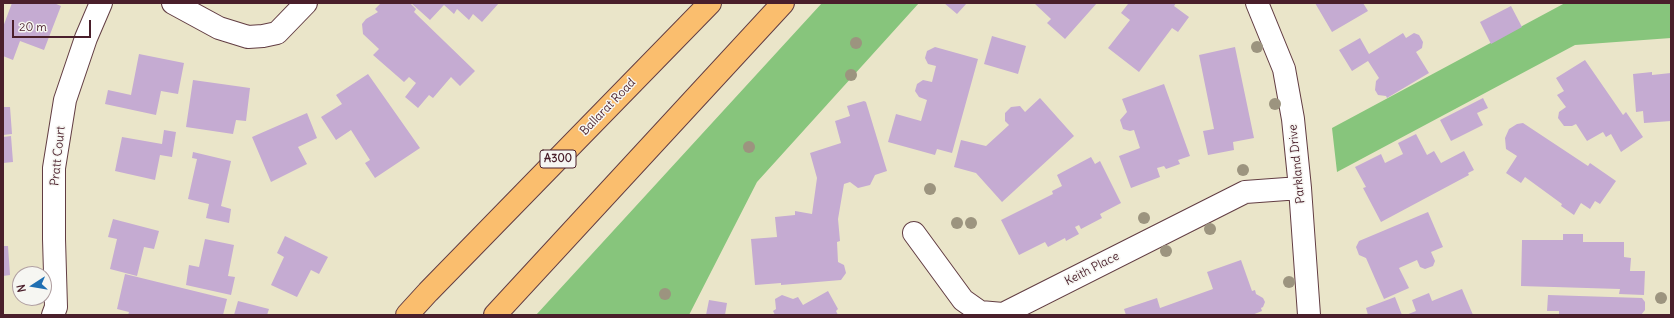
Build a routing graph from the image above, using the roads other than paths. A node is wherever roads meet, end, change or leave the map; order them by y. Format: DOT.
graph roads {
  1 [pos="101,3"];
  2 [pos="173,3"];
  3 [pos="710,3"];
  4 [pos="783,3"];
  5 [pos="302,8"];
  6 [pos="1256,8"];
  7 [pos="1300,188"];
  8 [pos="914,233"];
  9 [pos="53,315"];
  10 [pos="407,315"];
  11 [pos="495,315"];
  12 [pos="1309,315"];
  1 -- 9 [label="street, Pratt Court"];
  2 -- 5 [label="street"];
  3 -- 10 [label="highway, Ballarat Road / A300"];
  4 -- 11 [label="highway"];
  6 -- 7 [label="street, Parkland Drive"];
  7 -- 8 [label="street, Keith Place"];
  7 -- 12 [label="street, Parkland Drive"];
}
